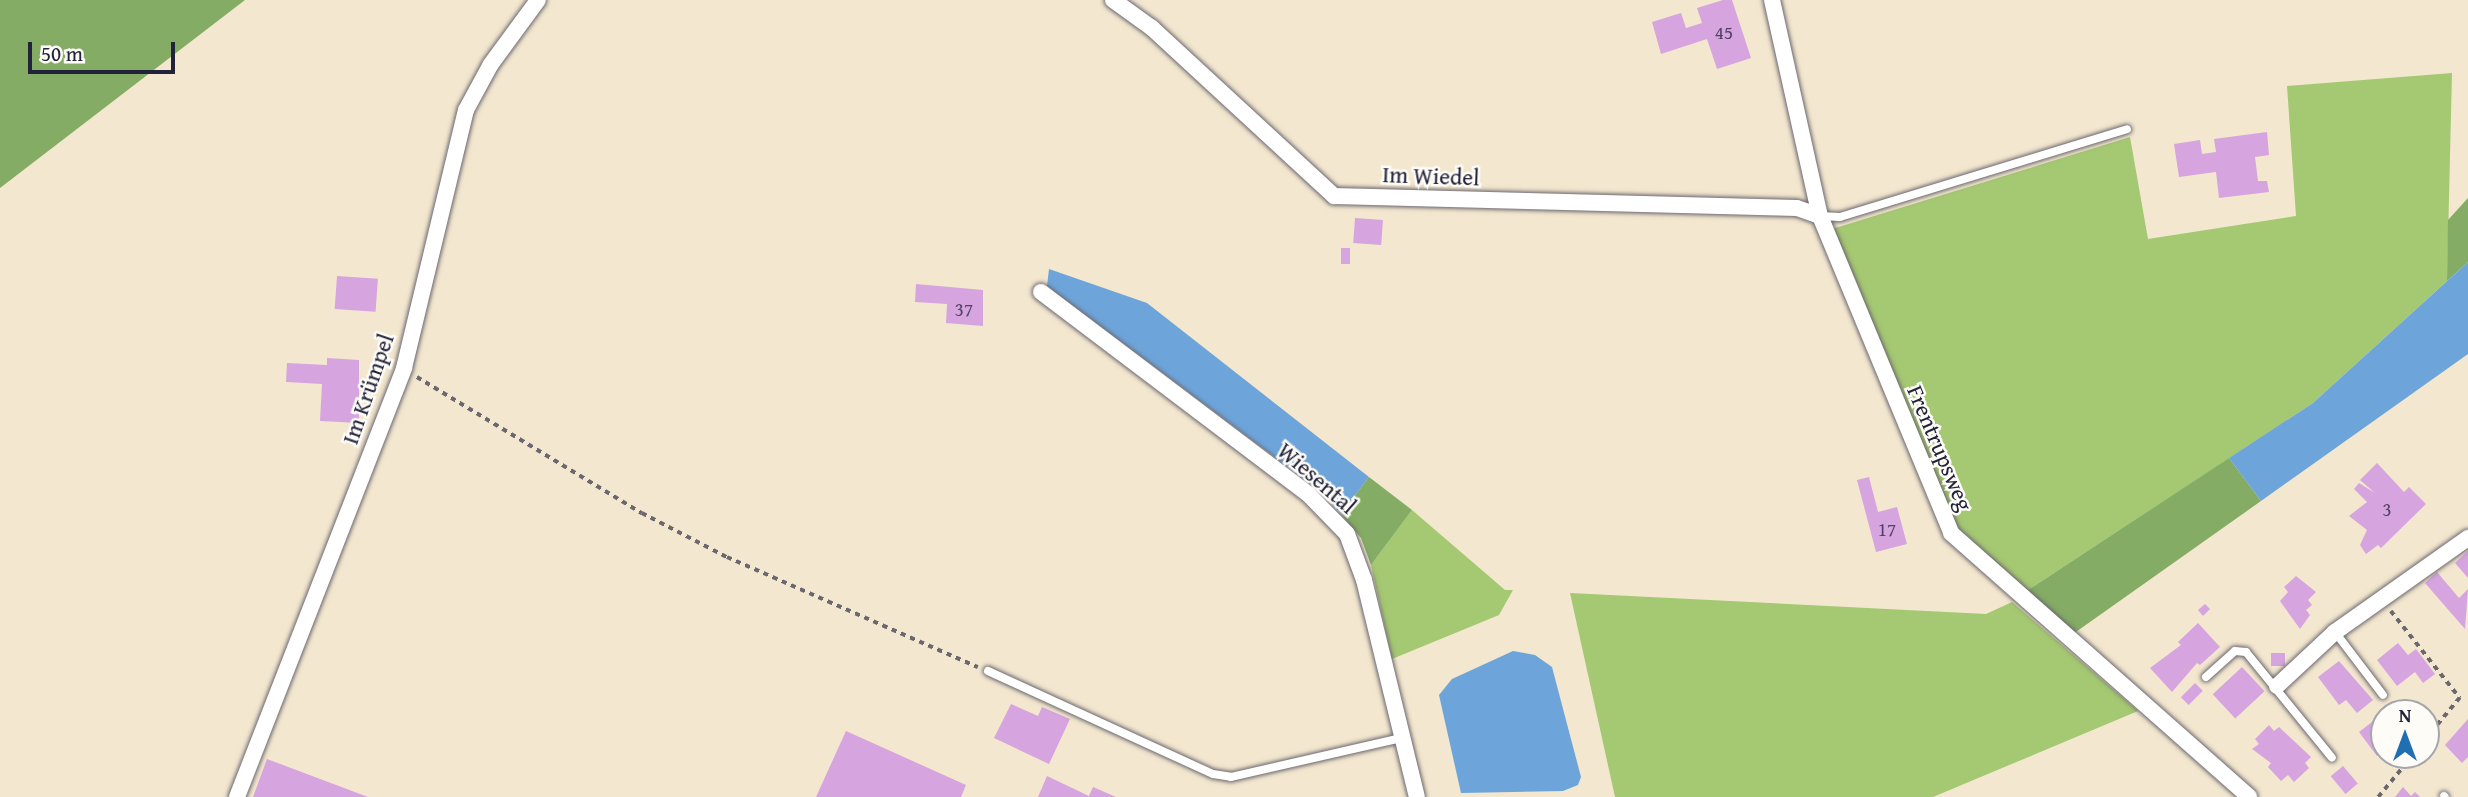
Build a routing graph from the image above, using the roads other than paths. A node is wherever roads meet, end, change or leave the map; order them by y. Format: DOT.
graph roads {
  1 [pos="538,0"];
  2 [pos="1113,0"];
  3 [pos="1772,0"];
  4 [pos="2127,129"];
  5 [pos="1820,216"];
  6 [pos="1041,292"];
  7 [pos="2468,538"];
  8 [pos="2335,632"];
  9 [pos="988,671"];
  10 [pos="2206,677"];
  11 [pos="2277,686"];
  12 [pos="2383,695"];
  13 [pos="1401,738"];
  14 [pos="2332,758"];
  15 [pos="237,797"];
  16 [pos="1417,797"];
  17 [pos="2249,797"];
  1 -- 15 [label="street, Im Krümpel"];
  2 -- 5 [label="street, Im Wiedel"];
  3 -- 5 [label="street, Frentrupsweg"];
  4 -- 5 [label="lane"];
  5 -- 17 [label="street, Frentrupsweg"];
  6 -- 13 [label="street, Wiesental"];
  7 -- 8 [label="street"];
  8 -- 11 [label="street"];
  8 -- 12 [label="lane"];
  9 -- 13 [label="lane"];
  10 -- 11 [label="lane"];
  11 -- 14 [label="lane"];
  13 -- 16 [label="street, Wiesental"];
}
